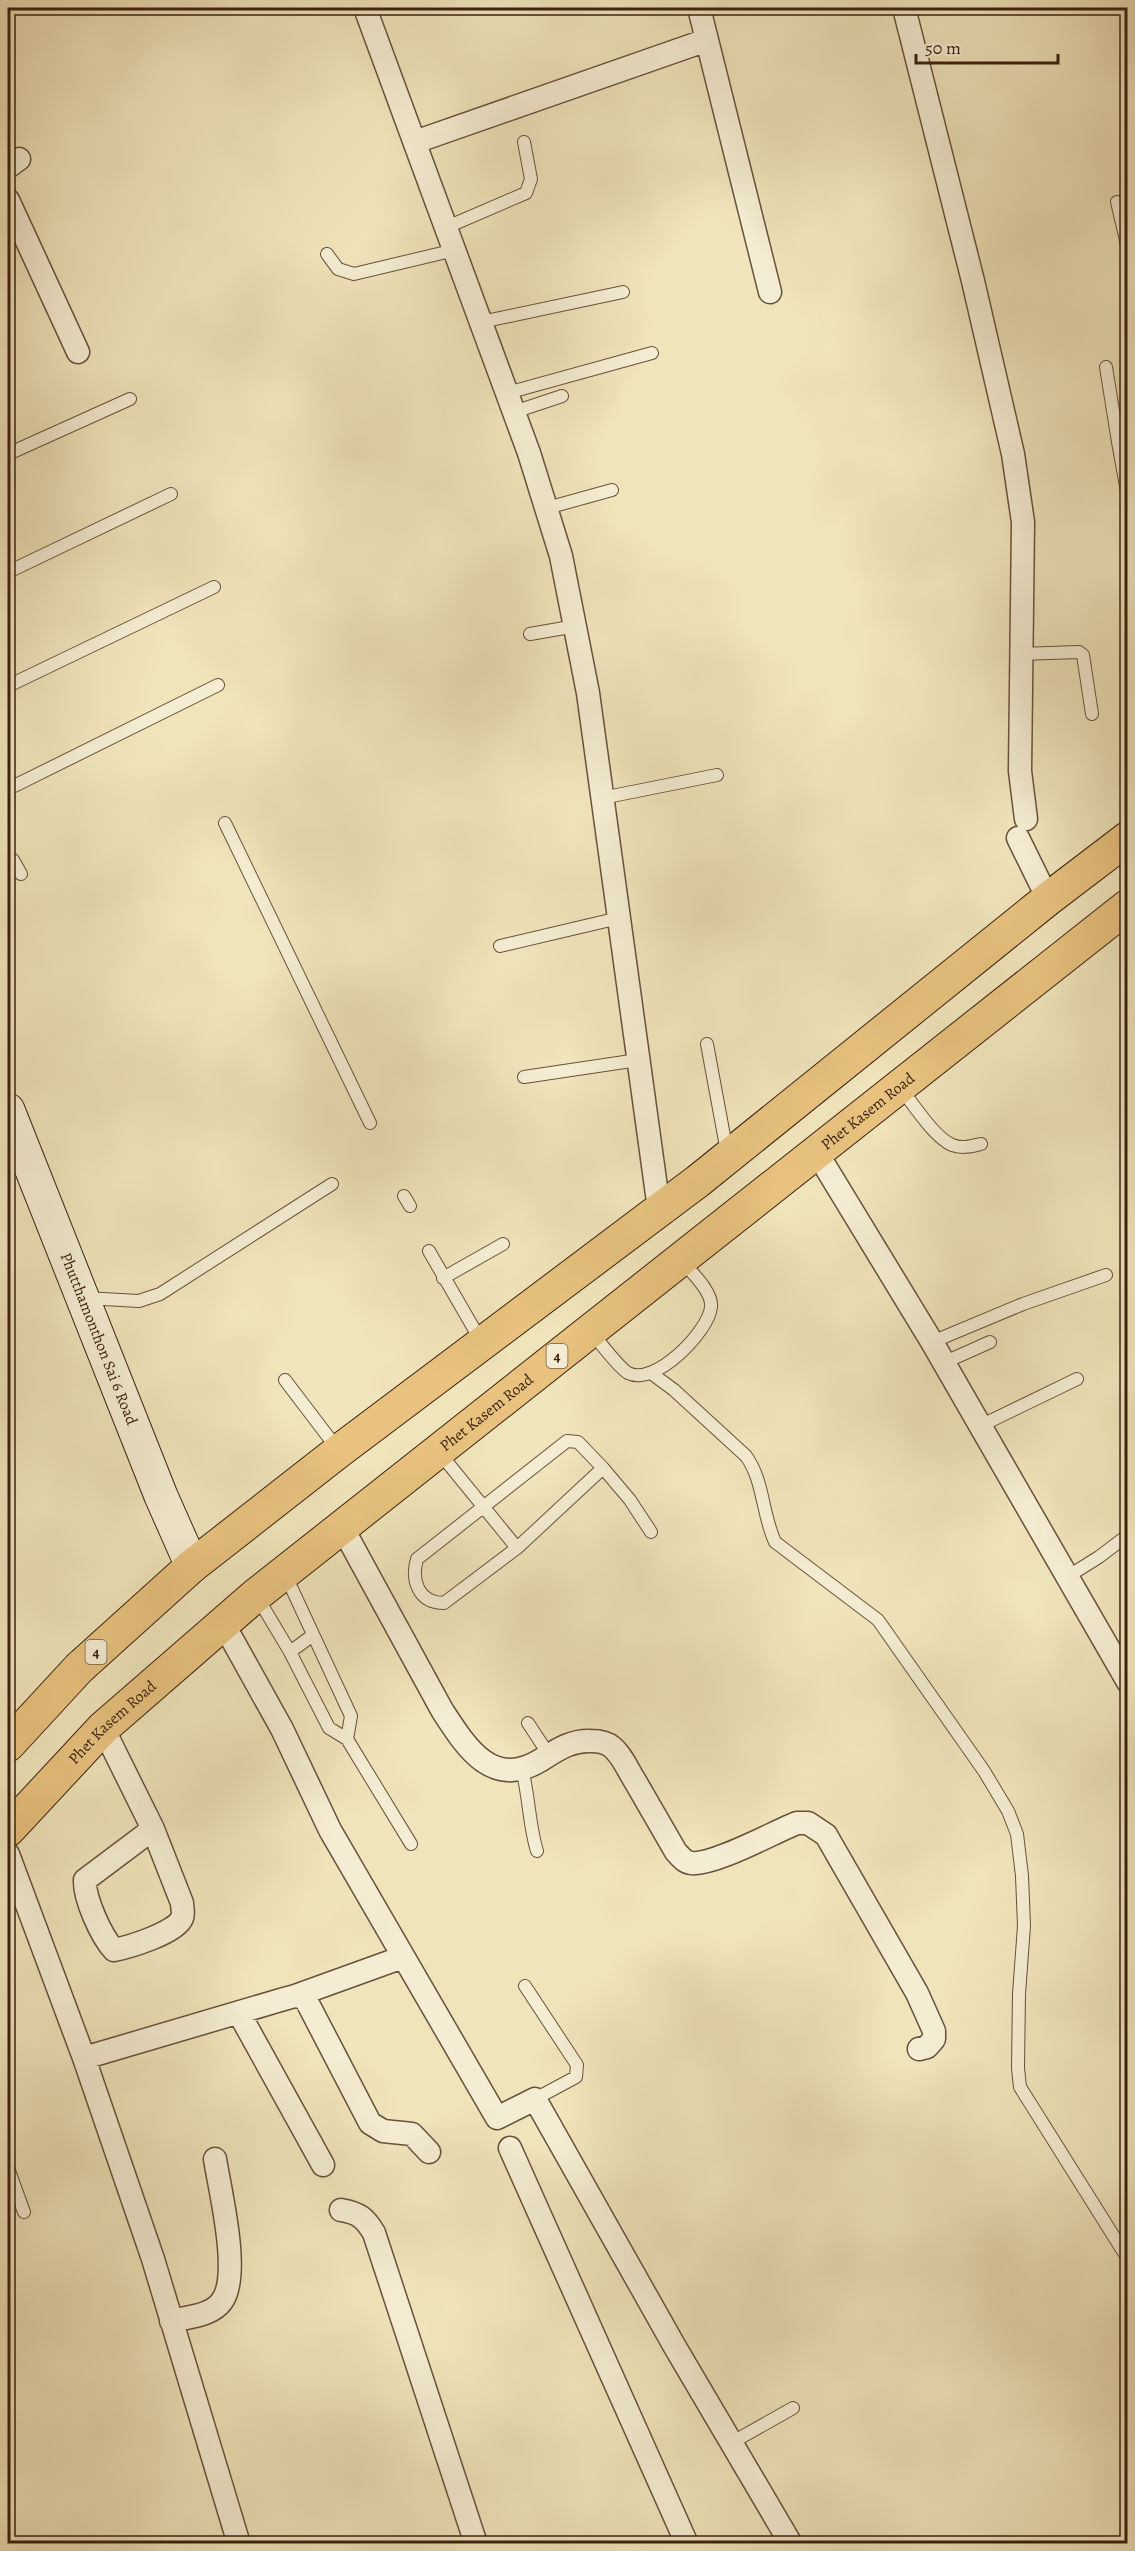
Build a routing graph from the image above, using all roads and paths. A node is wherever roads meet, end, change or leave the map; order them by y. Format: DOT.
graph roads {
  1 [pos="365,8"];
  2 [pos="699,8"];
  3 [pos="904,8"];
  4 [pos="707,40"];
  5 [pos="415,142"];
  6 [pos="524,142"];
  7 [pos="8,200"];
  8 [pos="1117,202"];
  9 [pos="447,227"];
  10 [pos="1128,249"];
  11 [pos="455,250"];
  12 [pos="327,254"];
  13 [pos="623,292"];
  14 [pos="770,292"];
  15 [pos="481,321"];
  16 [pos="78,352"];
  17 [pos="652,353"];
  18 [pos="1106,367"];
  19 [pos="562,396"];
  20 [pos="130,399"];
  21 [pos="511,403"];
  22 [pos="1123,440"];
  23 [pos="8,454"];
  24 [pos="612,490"];
  25 [pos="171,494"];
  26 [pos="1128,497"];
  27 [pos="547,508"];
  28 [pos="8,572"];
  29 [pos="214,587"];
  30 [pos="576,626"];
  31 [pos="530,634"];
  32 [pos="1020,654"];
  33 [pos="218,685"];
  34 [pos="8,686"];
  35 [pos="1092,714"];
  36 [pos="717,775"];
  37 [pos="8,789"];
  38 [pos="602,798"];
  39 [pos="225,823"];
  40 [pos="1128,838"];
  41 [pos="8,856"];
  42 [pos="21,874"];
  43 [pos="1055,894"];
  44 [pos="619,918"];
  45 [pos="1119,918"];
  46 [pos="500,946"];
  47 [pos="707,1044"];
  48 [pos="638,1060"];
  49 [pos="524,1077"];
  50 [pos="900,1088"];
  51 [pos="8,1110"];
  52 [pos="370,1123"];
  53 [pos="981,1144"];
  54 [pos="817,1153"];
  55 [pos="728,1156"];
  56 [pos="332,1184"];
  57 [pos="659,1209"];
  58 [pos="503,1244"];
  59 [pos="429,1251"];
  60 [pos="680,1258"];
  61 [pos="1106,1275"];
  62 [pos="443,1278"];
  63 [pos="82,1298"];
  64 [pos="589,1330"];
  65 [pos="482,1342"];
  66 [pos="932,1342"];
  67 [pos="990,1342"];
  68 [pos="944,1363"];
  69 [pos="651,1373"];
  70 [pos="1077,1379"];
  71 [pos="285,1380"];
  72 [pos="980,1426"];
  73 [pos="438,1450"];
  74 [pos="339,1451"];
  75 [pos="603,1468"];
  76 [pos="482,1502"];
  77 [pos="342,1527"];
  78 [pos="651,1532"];
  79 [pos="1128,1535"];
  80 [pos="517,1548"];
  81 [pos="192,1566"];
  82 [pos="285,1573"];
  83 [pos="1067,1577"];
  84 [pos="256,1595"];
  85 [pos="223,1623"];
  86 [pos="313,1635"];
  87 [pos="290,1652"];
  88 [pos="1128,1682"];
  89 [pos="528,1723"];
  90 [pos="103,1728"];
  91 [pos="347,1739"];
  92 [pos="8,1745"];
  93 [pos="549,1755"];
  94 [pos="522,1768"];
  95 [pos="153,1829"];
  96 [pos="8,1830"];
  97 [pos="411,1844"];
  98 [pos="537,1851"];
  99 [pos="8,1854"];
  100 [pos="402,1957"];
  101 [pos="525,1986"];
  102 [pos="295,1996"];
  103 [pos="239,2013"];
  104 [pos="919,2049"];
  105 [pos="84,2058"];
  106 [pos="535,2099"];
  107 [pos="504,2134"];
  108 [pos="429,2152"];
  109 [pos="215,2159"];
  110 [pos="323,2165"];
  111 [pos="8,2168"];
  112 [pos="341,2210"];
  113 [pos="24,2212"];
  114 [pos="1128,2259"];
  115 [pos="171,2322"];
  116 [pos="792,2408"];
  117 [pos="731,2443"];
  118 [pos="239,2544"];
  119 [pos="476,2544"];
  120 [pos="687,2544"];
  121 [pos="791,2544"];
  1 -- 5 [label="street"];
  2 -- 4 [label="street"];
  3 -- 32 [label="street"];
  4 -- 5 [label="street"];
  4 -- 14 [label="street"];
  5 -- 9 [label="street"];
  6 -- 9 [label="lane"];
  7 -- 16 [label="street"];
  8 -- 10 [label="lane"];
  9 -- 11 [label="street"];
  11 -- 12 [label="lane"];
  11 -- 15 [label="street"];
  13 -- 15 [label="lane"];
  15 -- 21 [label="street"];
  17 -- 21 [label="lane"];
  18 -- 22 [label="lane"];
  19 -- 21 [label="lane"];
  20 -- 23 [label="lane"];
  21 -- 27 [label="street"];
  22 -- 26 [label="lane"];
  24 -- 27 [label="lane"];
  25 -- 28 [label="lane"];
  27 -- 30 [label="street"];
  29 -- 34 [label="lane"];
  30 -- 31 [label="lane"];
  30 -- 38 [label="street"];
  32 -- 35 [label="lane"];
  32 -- 43 [label="street"];
  33 -- 37 [label="lane"];
  36 -- 38 [label="lane"];
  38 -- 44 [label="street"];
  39 -- 52 [label="lane"];
  40 -- 43 [label="main road, 4"];
  41 -- 42 [label="lane"];
  43 -- 55 [label="main road, 4"];
  44 -- 46 [label="lane"];
  44 -- 48 [label="street"];
  45 -- 50 [label="main road, Phet Kasem Road / 4"];
  47 -- 55 [label="lane"];
  48 -- 49 [label="lane"];
  48 -- 57 [label="street"];
  50 -- 53 [label="lane"];
  50 -- 54 [label="main road, Phet Kasem Road / 4"];
  51 -- 63 [label="main road, Phutthamonthon Sai 6 Road"];
  54 -- 60 [label="main road, Phet Kasem Road / 4"];
  54 -- 66 [label="street"];
  55 -- 57 [label="main road, 4"];
  56 -- 63 [label="lane"];
  57 -- 65 [label="main road, 4"];
  58 -- 62 [label="lane"];
  59 -- 62 [label="lane"];
  60 -- 64 [label="main road, Phet Kasem Road / 4"];
  60 -- 69 [label="lane"];
  61 -- 66 [label="lane"];
  62 -- 65 [label="lane"];
  63 -- 81 [label="main road, Phutthamonthon Sai 6 Road"];
  64 -- 69 [label="lane"];
  64 -- 73 [label="main road, Phet Kasem Road / 4"];
  65 -- 74 [label="main road, 4"];
  66 -- 68 [label="street"];
  67 -- 68 [label="lane"];
  68 -- 72 [label="street"];
  69 -- 114 [label="lane"];
  70 -- 72 [label="lane"];
  71 -- 74 [label="lane"];
  72 -- 83 [label="street"];
  73 -- 76 [label="lane"];
  73 -- 77 [label="main road, Phet Kasem Road / 4"];
  74 -- 81 [label="main road, 4"];
  75 -- 76 [label="lane"];
  75 -- 78 [label="lane"];
  75 -- 80 [label="lane"];
  76 -- 80 [label="lane"];
  76 -- 80 [label="lane"];
  77 -- 82 [label="main road, Phet Kasem Road / 4"];
  77 -- 94 [label="street"];
  79 -- 83 [label="lane"];
  81 -- 92 [label="main road, 4"];
  82 -- 84 [label="main road, Phet Kasem Road / 4"];
  82 -- 86 [label="lane"];
  83 -- 88 [label="street"];
  84 -- 85 [label="main road, Phet Kasem Road / 4"];
  84 -- 87 [label="lane"];
  85 -- 90 [label="main road, Phet Kasem Road / 4"];
  85 -- 100 [label="street"];
  86 -- 87 [label="lane"];
  86 -- 91 [label="lane"];
  87 -- 91 [label="lane"];
  89 -- 93 [label="lane"];
  90 -- 95 [label="street"];
  90 -- 96 [label="main road, Phet Kasem Road / 4"];
  91 -- 97 [label="lane"];
  93 -- 94 [label="street"];
  93 -- 104 [label="street"];
  94 -- 98 [label="lane"];
  95 -- 95 [label="street"];
  99 -- 105 [label="street"];
  100 -- 102 [label="street"];
  100 -- 107 [label="street"];
  101 -- 106 [label="lane"];
  102 -- 103 [label="street"];
  102 -- 108 [label="street"];
  103 -- 105 [label="street"];
  103 -- 110 [label="street"];
  105 -- 115 [label="street"];
  106 -- 107 [label="street"];
  106 -- 117 [label="street"];
  107 -- 120 [label="street"];
  109 -- 115 [label="street"];
  111 -- 113 [label="lane"];
  112 -- 119 [label="street"];
  115 -- 118 [label="street"];
  116 -- 117 [label="lane"];
  117 -- 121 [label="street"];
}
